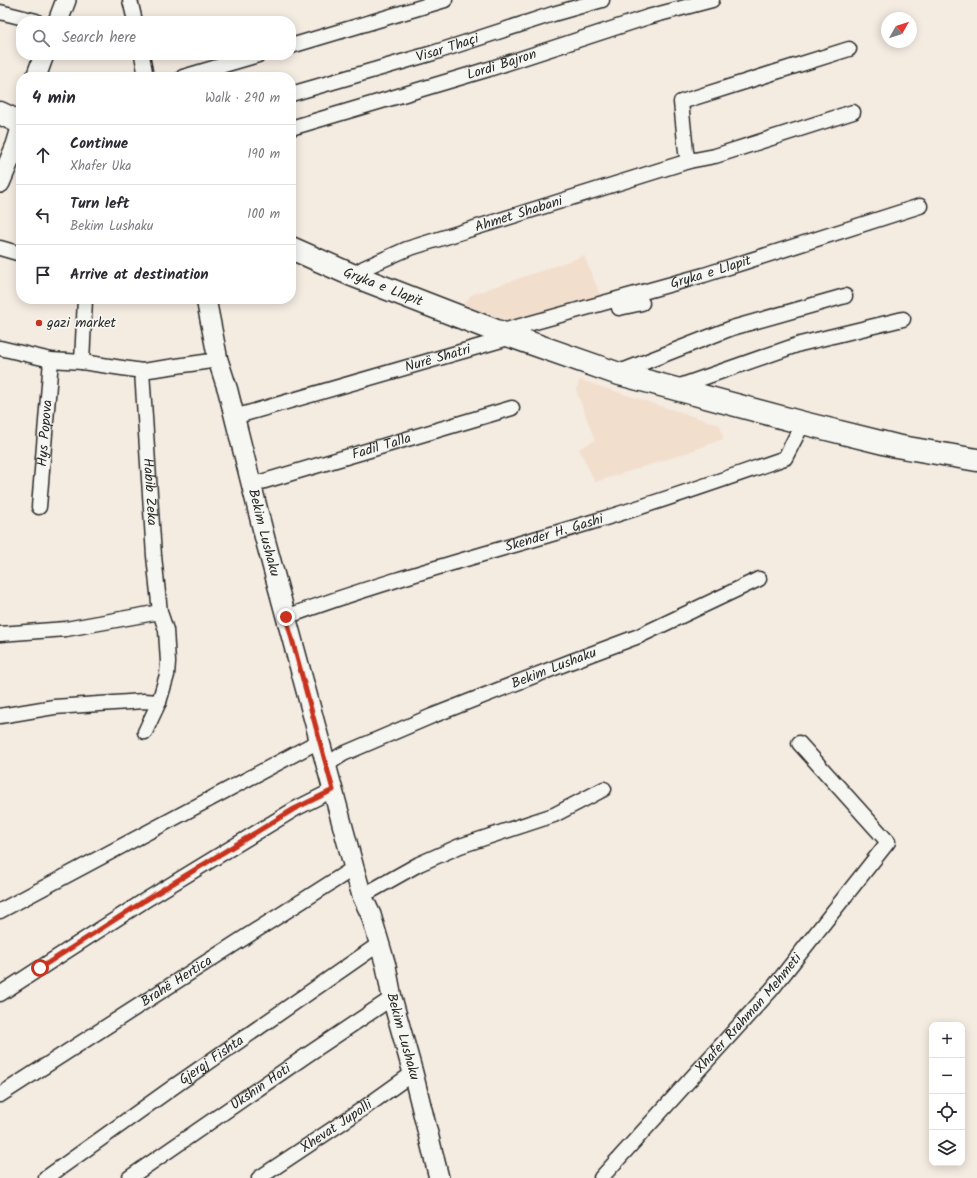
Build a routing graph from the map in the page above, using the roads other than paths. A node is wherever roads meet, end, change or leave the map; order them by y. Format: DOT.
graph roads {
  1 [pos="66,0"];
  2 [pos="130,0"];
  3 [pos="445,0"];
  4 [pos="602,0"];
  5 [pos="712,0"];
  6 [pos="0,12"];
  7 [pos="16,16"];
  8 [pos="60,16"];
  9 [pos="134,16"];
  10 [pos="296,45"];
  11 [pos="849,49"];
  12 [pos="42,60"];
  13 [pos="143,60"];
  14 [pos="241,60"];
  15 [pos="38,72"];
  16 [pos="145,72"];
  17 [pos="200,72"];
  18 [pos="296,93"];
  19 [pos="853,112"];
  20 [pos="0,113"];
  21 [pos="16,121"];
  22 [pos="296,127"];
  23 [pos="16,143"];
  24 [pos="689,162"];
  25 [pos="0,183"];
  26 [pos="920,206"];
  27 [pos="0,248"];
  28 [pos="296,250"];
  29 [pos="16,253"];
  30 [pos="352,275"];
  31 [pos="845,296"];
  32 [pos="642,303"];
  33 [pos="85,304"];
  34 [pos="207,304"];
  35 [pos="902,319"];
  36 [pos="506,334"];
  37 [pos="0,348"];
  38 [pos="51,360"];
  39 [pos="218,360"];
  40 [pos="82,362"];
  41 [pos="142,371"];
  42 [pos="616,373"];
  43 [pos="674,388"];
  44 [pos="512,408"];
  45 [pos="234,417"];
  46 [pos="803,424"];
  47 [pos="977,460"];
  48 [pos="251,485"];
  49 [pos="39,507"];
  50 [pos="759,579"];
  51 [pos="160,612"];
  52 [pos="286,617"];
  53 [pos="0,634"];
  54 [pos="159,702"];
  55 [pos="0,716"];
  56 [pos="145,732"];
  57 [pos="319,741"];
  58 [pos="799,743"];
  59 [pos="326,766"];
  60 [pos="604,789"];
  61 [pos="333,790"];
  62 [pos="354,868"];
  63 [pos="362,896"];
  64 [pos="0,911"];
  65 [pos="379,944"];
  66 [pos="0,994"];
  67 [pos="392,998"];
  68 [pos="414,1073"];
  69 [pos="0,1096"];
  70 [pos="46,1178"];
  71 [pos="130,1178"];
  72 [pos="259,1178"];
  73 [pos="439,1178"];
  74 [pos="601,1178"];
  1 -- 8 [label="street"];
  2 -- 9 [label="street"];
  3 -- 10 [label="street"];
  4 -- 18 [label="street, Visar Thaçi"];
  5 -- 22 [label="street, Lordi Bajron"];
  6 -- 7 [label="street"];
  11 -- 24 [label="street"];
  12 -- 15 [label="street"];
  13 -- 16 [label="street"];
  14 -- 17 [label="street"];
  19 -- 24 [label="street, Ahmet Shabani"];
  20 -- 21 [label="main road"];
  23 -- 25 [label="street"];
  24 -- 30 [label="street, Ahmet Shabani"];
  26 -- 36 [label="street, Gryka e Llapit"];
  27 -- 29 [label="street"];
  28 -- 30 [label="main road, Gryka e Llapit"];
  30 -- 36 [label="main road, Gryka e Llapit"];
  31 -- 42 [label="street"];
  32 -- 36 [label="street, Nurë Shatri"];
  33 -- 40 [label="street"];
  34 -- 39 [label="street, Bekim Lushaku"];
  35 -- 43 [label="street"];
  36 -- 42 [label="main road, Gryka e Llapit"];
  36 -- 45 [label="street, Nurë Shatri"];
  37 -- 38 [label="street"];
  38 -- 40 [label="street"];
  38 -- 49 [label="street, Hys Popova"];
  39 -- 41 [label="street"];
  39 -- 45 [label="street, Bekim Lushaku"];
  40 -- 41 [label="street"];
  41 -- 51 [label="street, Habib Zeka"];
  42 -- 43 [label="main road, Gryka e Llapit"];
  43 -- 46 [label="main road, Gryka e Llapit"];
  44 -- 48 [label="street, Fadil Talla"];
  45 -- 48 [label="street, Bekim Lushaku"];
  46 -- 47 [label="main road, Gryka e Llapit"];
  46 -- 52 [label="street, Skender H. Gashi"];
  48 -- 52 [label="street, Bekim Lushaku"];
  50 -- 59 [label="street, Bekim Lushaku"];
  51 -- 53 [label="street"];
  51 -- 54 [label="street, Habib Zeka"];
  52 -- 57 [label="street, Bekim Lushaku"];
  54 -- 55 [label="street"];
  54 -- 56 [label="street, Habib Zeka"];
  57 -- 59 [label="street, Bekim Lushaku"];
  57 -- 64 [label="street"];
  58 -- 74 [label="street, Xhafer Rrahman Mehmeti"];
  59 -- 61 [label="street, Bekim Lushaku"];
  60 -- 63 [label="street"];
  61 -- 62 [label="street, Bekim Lushaku"];
  61 -- 66 [label="street"];
  62 -- 63 [label="street, Bekim Lushaku"];
  62 -- 69 [label="street, Brahë Hertica"];
  63 -- 65 [label="street, Bekim Lushaku"];
  65 -- 67 [label="street, Bekim Lushaku"];
  65 -- 70 [label="street, Gjergj Fishta"];
  67 -- 68 [label="street, Bekim Lushaku"];
  67 -- 71 [label="street, Ukshin Hoti"];
  68 -- 72 [label="street, Xhevat Jupolli"];
  68 -- 73 [label="street, Bekim Lushaku"];
}
